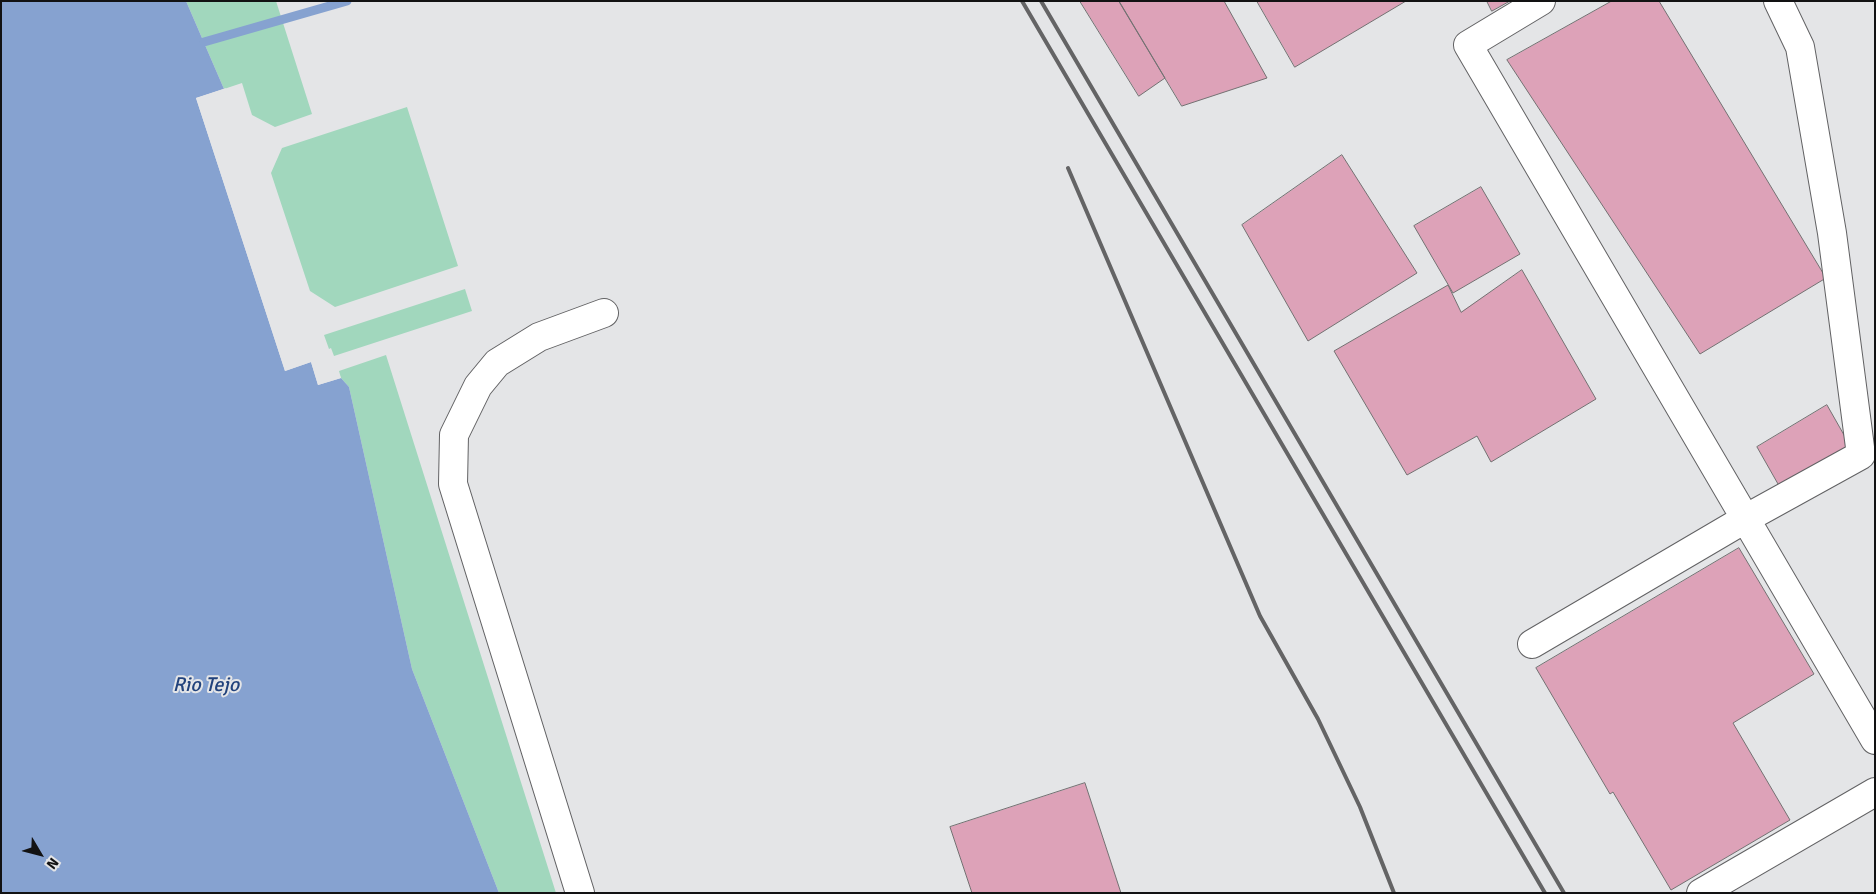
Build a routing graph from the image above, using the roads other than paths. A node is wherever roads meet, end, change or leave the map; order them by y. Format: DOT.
graph roads {
  1 [pos="1541,1"];
  2 [pos="1778,1"];
  3 [pos="604,313"];
  4 [pos="1745,519"];
  5 [pos="1532,644"];
  6 [pos="1875,740"];
  7 [pos="1875,792"];
  8 [pos="580,893"];
  9 [pos="1702,893"];
  1 -- 4 [label="lane"];
  2 -- 4 [label="lane"];
  3 -- 8 [label="lane"];
  4 -- 5 [label="lane"];
  4 -- 6 [label="lane"];
  7 -- 9 [label="lane"];
}
